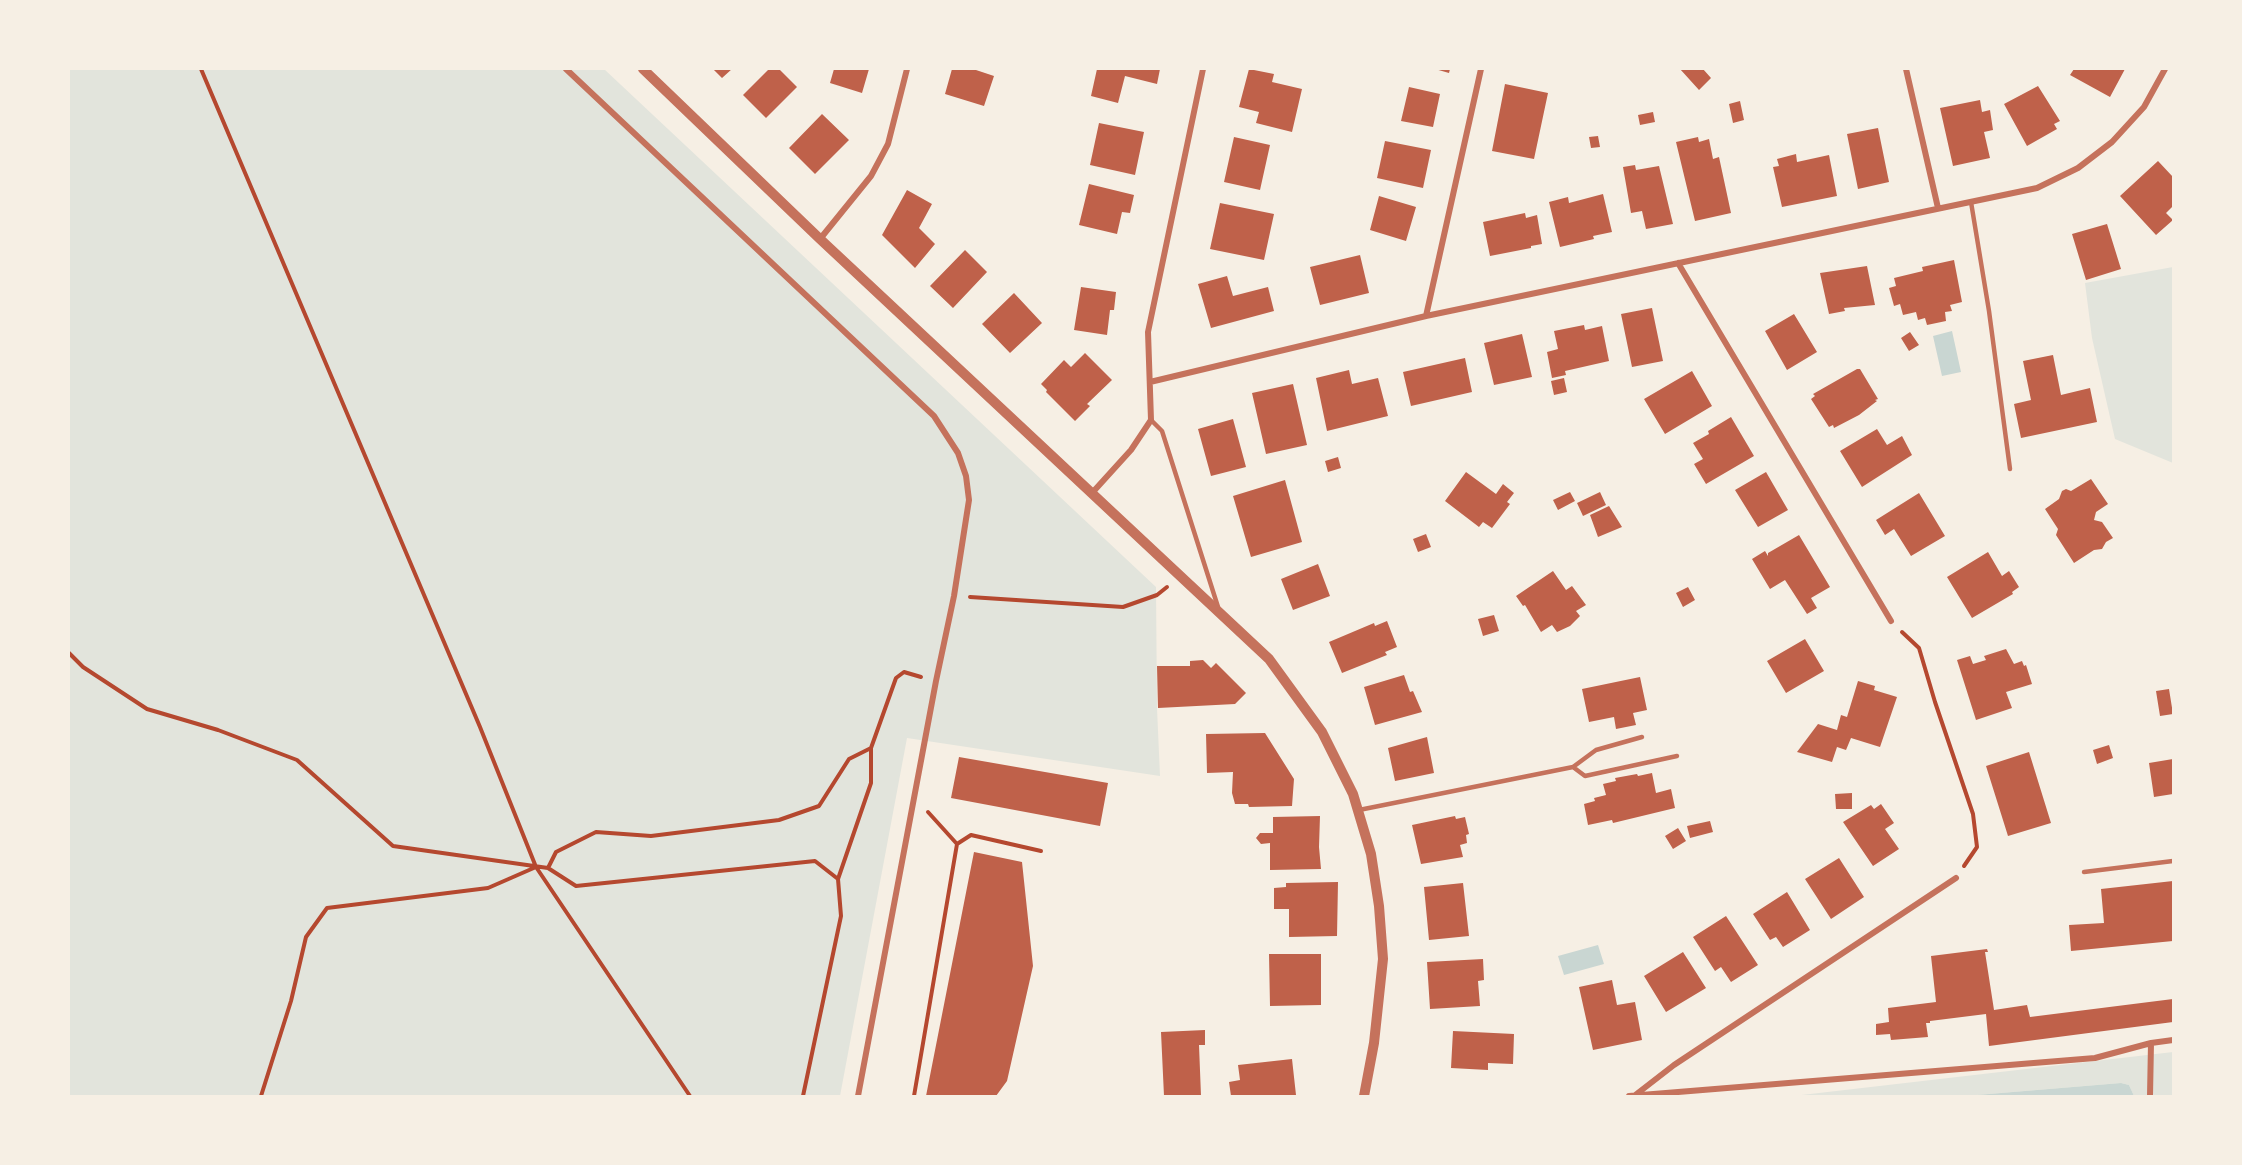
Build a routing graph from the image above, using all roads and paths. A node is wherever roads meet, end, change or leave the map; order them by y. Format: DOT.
graph roads {
  1 [pos="201,69"];
  2 [pos="566,69"];
  3 [pos="643,69"];
  4 [pos="907,69"];
  5 [pos="1203,69"];
  6 [pos="1480,69"];
  7 [pos="1906,69"];
  8 [pos="2165,69"];
  9 [pos="1971,202"];
  10 [pos="1938,208"];
  11 [pos="820,239"];
  12 [pos="1678,263"];
  13 [pos="1426,316"];
  14 [pos="1150,382"];
  15 [pos="1151,420"];
  16 [pos="2010,469"];
  17 [pos="1092,493"];
  18 [pos="1180,575"];
  19 [pos="954,596"];
  20 [pos="1219,613"];
  21 [pos="1891,621"];
  22 [pos="69,653"];
  23 [pos="936,681"];
  24 [pos="1642,737"];
  25 [pos="871,748"];
  26 [pos="1677,756"];
  27 [pos="1573,767"];
  28 [pos="915,798"];
  29 [pos="1358,810"];
  30 [pos="957,844"];
  31 [pos="1041,851"];
  32 [pos="2173,861"];
  33 [pos="536,867"];
  34 [pos="548,868"];
  35 [pos="2084,872"];
  36 [pos="1956,878"];
  37 [pos="838,879"];
  38 [pos="2173,1040"];
  39 [pos="2151,1043"];
  40 [pos="261,1096"];
  41 [pos="690,1096"];
  42 [pos="803,1096"];
  43 [pos="858,1096"];
  44 [pos="914,1096"];
  45 [pos="1364,1096"];
  46 [pos="1629,1096"];
  47 [pos="1634,1096"];
  48 [pos="2150,1096"];
  1 -- 33 [label="path"];
  2 -- 19 [label="street"];
  3 -- 11 [label="street"];
  4 -- 11 [label="street"];
  5 -- 14 [label="street"];
  6 -- 13 [label="street"];
  7 -- 10 [label="street"];
  8 -- 9 [label="street"];
  9 -- 10 [label="street"];
  9 -- 16 [label="lane"];
  10 -- 12 [label="street"];
  11 -- 17 [label="street"];
  12 -- 13 [label="street"];
  12 -- 21 [label="street"];
  13 -- 14 [label="street"];
  14 -- 15 [label="street"];
  15 -- 17 [label="street"];
  15 -- 20 [label="lane"];
  17 -- 18 [label="street"];
  18 -- 19 [label="path"];
  18 -- 20 [label="street"];
  19 -- 23 [label="street"];
  20 -- 29 [label="street"];
  21 -- 36 [label="path"];
  22 -- 33 [label="path"];
  23 -- 25 [label="path"];
  23 -- 28 [label="street"];
  24 -- 27 [label="lane"];
  25 -- 34 [label="path"];
  25 -- 37 [label="path"];
  26 -- 27 [label="lane"];
  27 -- 29 [label="lane"];
  28 -- 30 [label="path"];
  28 -- 43 [label="street"];
  29 -- 45 [label="street"];
  30 -- 31 [label="path"];
  30 -- 44 [label="path"];
  32 -- 35 [label="lane"];
  33 -- 34 [label="path"];
  33 -- 40 [label="path"];
  33 -- 41 [label="path"];
  34 -- 37 [label="path"];
  36 -- 47 [label="street"];
  37 -- 42 [label="path"];
  38 -- 39 [label="street"];
  39 -- 47 [label="street"];
  39 -- 48 [label="street"];
  46 -- 47 [label="street"];
}
